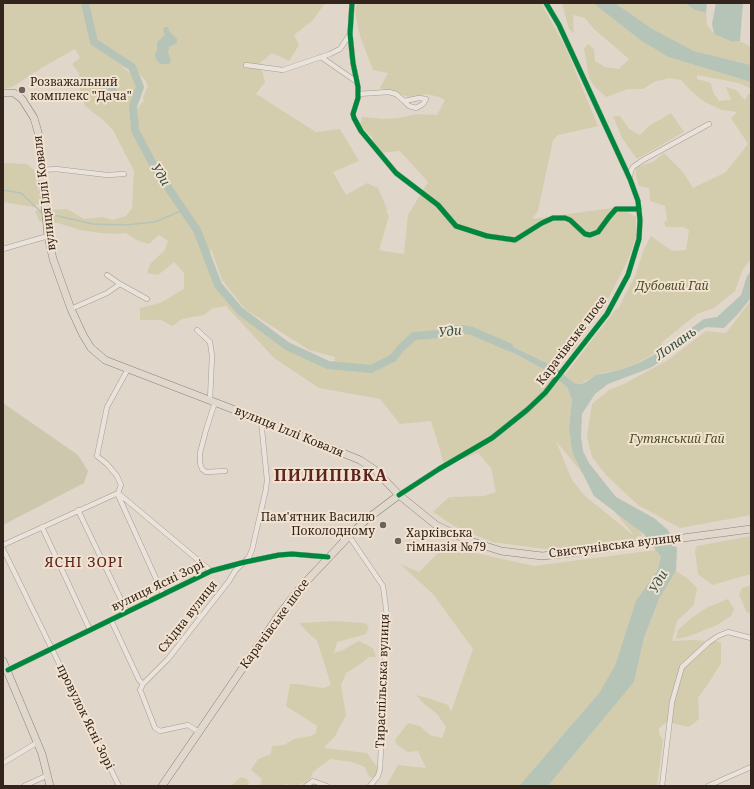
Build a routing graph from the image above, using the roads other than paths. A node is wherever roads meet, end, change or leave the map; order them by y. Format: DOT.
graph roads {
  1 [pos="352,3"];
  2 [pos="546,3"];
  3 [pos="350,34"];
  4 [pos="321,56"];
  5 [pos="246,65"];
  6 [pos="356,82"];
  7 [pos="3,93"];
  8 [pos="358,94"];
  9 [pos="404,101"];
  10 [pos="709,124"];
  11 [pos="42,170"];
  12 [pos="124,174"];
  13 [pos="630,179"];
  14 [pos="639,209"];
  15 [pos="48,236"];
  16 [pos="3,249"];
  17 [pos="107,275"];
  18 [pos="120,284"];
  19 [pos="147,299"];
  20 [pos="71,309"];
  21 [pos="197,330"];
  22 [pos="128,368"];
  23 [pos="212,401"];
  24 [pos="261,420"];
  25 [pos="225,471"];
  26 [pos="118,493"];
  27 [pos="399,495"];
  28 [pos="78,510"];
  29 [pos="42,527"];
  30 [pos="751,529"];
  31 [pos="348,536"];
  32 [pos="3,545"];
  33 [pos="3,549"];
  34 [pos="328,557"];
  35 [pos="245,562"];
  36 [pos="211,571"];
  37 [pos="163,594"];
  38 [pos="127,612"];
  39 [pos="112,620"];
  40 [pos="90,630"];
  41 [pos="751,638"];
  42 [pos="52,649"];
  43 [pos="3,661"];
  44 [pos="8,670"];
  45 [pos="143,684"];
  46 [pos="199,732"];
  47 [pos="38,742"];
  48 [pos="3,763"];
  49 [pos="751,767"];
  50 [pos="48,775"];
  51 [pos="24,786"];
  52 [pos="50,786"];
  53 [pos="119,786"];
  54 [pos="162,786"];
  55 [pos="306,786"];
  56 [pos="327,786"];
  57 [pos="370,786"];
  58 [pos="662,786"];
  59 [pos="708,786"];
  1 -- 3 [label="street"];
  2 -- 13 [label="street, Карачівське шосе"];
  3 -- 4 [label="street"];
  3 -- 6 [label="street"];
  4 -- 5 [label="street"];
  4 -- 6 [label="street"];
  6 -- 8 [label="street"];
  7 -- 11 [label="main road, вулиця Іллі Коваля"];
  8 -- 9 [label="street"];
  8 -- 14 [label="street"];
  10 -- 13 [label="street"];
  11 -- 12 [label="street"];
  11 -- 15 [label="main road, вулиця Іллі Коваля"];
  13 -- 14 [label="street, Карачівське шосе"];
  14 -- 27 [label="street, Карачівське шосе"];
  15 -- 16 [label="street"];
  15 -- 20 [label="main road, вулиця Іллі Коваля"];
  17 -- 18 [label="street"];
  18 -- 19 [label="street"];
  18 -- 20 [label="street"];
  20 -- 22 [label="main road, вулиця Іллі Коваля"];
  21 -- 23 [label="street"];
  22 -- 23 [label="main road, вулиця Іллі Коваля"];
  22 -- 26 [label="street"];
  23 -- 24 [label="main road, вулиця Іллі Коваля"];
  23 -- 25 [label="street"];
  24 -- 27 [label="main road, вулиця Іллі Коваля"];
  24 -- 35 [label="street, Східна вулиця"];
  26 -- 28 [label="street"];
  26 -- 36 [label="street"];
  26 -- 37 [label="street"];
  27 -- 30 [label="main road, Свистунівська вулиця"];
  27 -- 31 [label="main road, Карачівське шосе"];
  28 -- 29 [label="street"];
  28 -- 38 [label="street"];
  29 -- 32 [label="street"];
  29 -- 40 [label="street"];
  31 -- 34 [label="main road, Карачівське шосе"];
  31 -- 57 [label="street, Тираспільська вулиця"];
  33 -- 42 [label="street, провулок Ясні Зорі"];
  34 -- 35 [label="street, вулиця Ясні Зорі"];
  34 -- 46 [label="main road, Карачівське шосе"];
  35 -- 36 [label="street, вулиця Ясні Зорі"];
  35 -- 45 [label="street, Східна вулиця"];
  36 -- 37 [label="street, вулиця Ясні Зорі"];
  37 -- 38 [label="street, вулиця Ясні Зорі"];
  38 -- 39 [label="street, вулиця Ясні Зорі"];
  39 -- 40 [label="street, вулиця Ясні Зорі"];
  39 -- 45 [label="street"];
  40 -- 42 [label="street, вулиця Ясні Зорі"];
  41 -- 58 [label="street"];
  42 -- 44 [label="street, вулиця Ясні Зорі"];
  42 -- 53 [label="street, провулок Ясні Зорі"];
  43 -- 44 [label="main road"];
  44 -- 47 [label="main road"];
  45 -- 46 [label="street"];
  46 -- 54 [label="main road, Карачівське шосе"];
  47 -- 48 [label="street"];
  47 -- 50 [label="main road"];
  49 -- 59 [label="street"];
  50 -- 51 [label="street"];
  50 -- 52 [label="main road"];
  55 -- 56 [label="street"];
}
